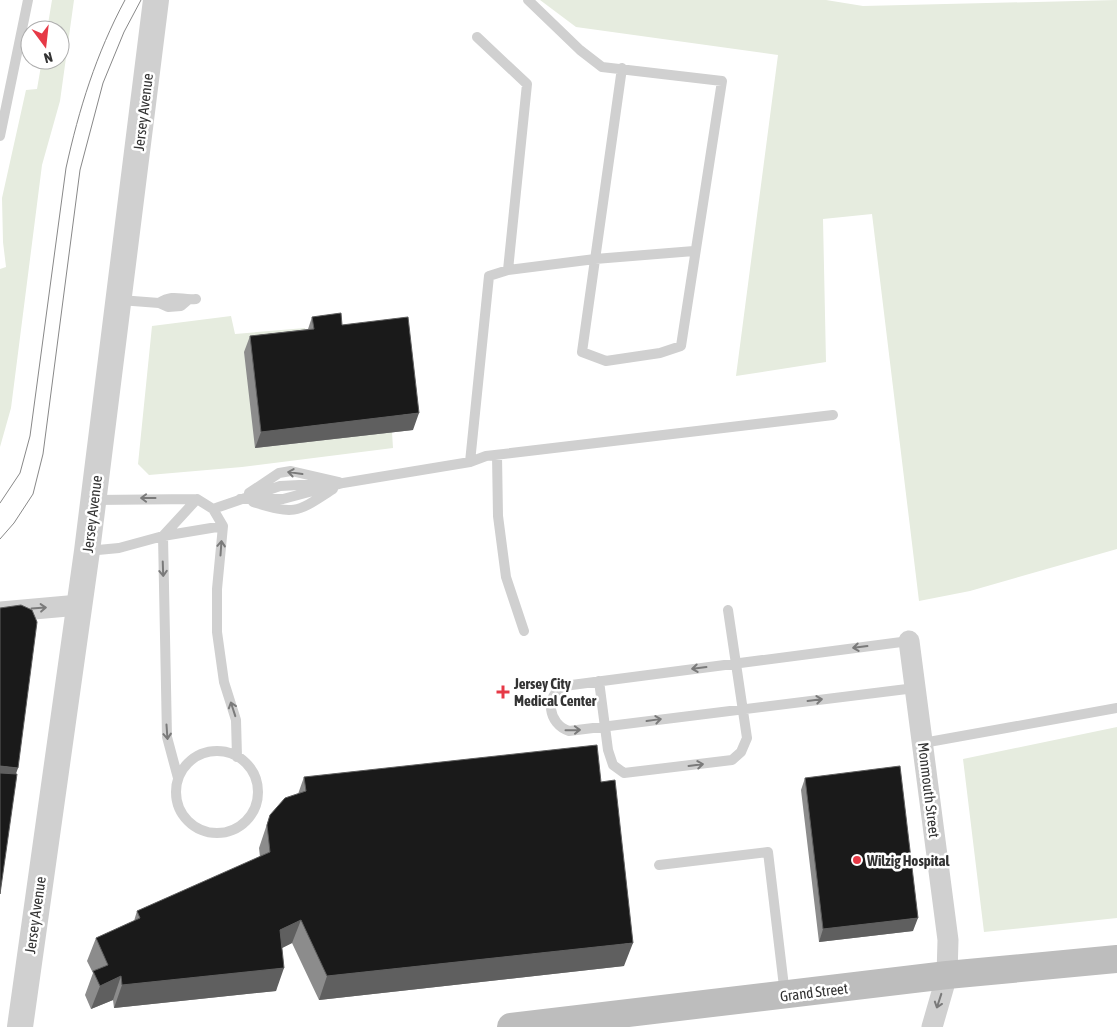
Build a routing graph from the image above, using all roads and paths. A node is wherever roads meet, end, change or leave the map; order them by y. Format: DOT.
graph roads {
  1 [pos="28,0"];
  2 [pos="156,0"];
  3 [pos="528,0"];
  4 [pos="477,37"];
  5 [pos="622,68"];
  6 [pos="0,136"];
  7 [pos="694,252"];
  8 [pos="595,259"];
  9 [pos="508,270"];
  10 [pos="192,299"];
  11 [pos="119,300"];
  12 [pos="834,415"];
  13 [pos="497,455"];
  14 [pos="470,462"];
  15 [pos="343,483"];
  16 [pos="197,499"];
  17 [pos="240,499"];
  18 [pos="94,500"];
  19 [pos="213,509"];
  20 [pos="223,526"];
  21 [pos="162,536"];
  22 [pos="87,551"];
  23 [pos="79,606"];
  24 [pos="728,610"];
  25 [pos="0,612"];
  26 [pos="524,631"];
  27 [pos="908,641"];
  28 [pos="736,663"];
  29 [pos="600,681"];
  30 [pos="915,688"];
  31 [pos="743,708"];
  32 [pos="1117,708"];
  33 [pos="606,727"];
  34 [pos="923,743"];
  35 [pos="238,757"];
  36 [pos="178,778"];
  37 [pos="659,865"];
  38 [pos="1117,959"];
  39 [pos="947,975"];
  40 [pos="785,996"];
  41 [pos="20,1027"];
  42 [pos="511,1027"];
  43 [pos="932,1027"];
  1 -- 6 [label="lane"];
  2 -- 11 [label="street, Jersey Avenue"];
  3 -- 5 [label="lane"];
  4 -- 9 [label="lane"];
  5 -- 7 [label="lane"];
  5 -- 8 [label="lane"];
  7 -- 8 [label="lane"];
  7 -- 8 [label="lane"];
  8 -- 9 [label="lane"];
  9 -- 14 [label="lane"];
  10 -- 11 [label="lane"];
  11 -- 18 [label="street, Jersey Avenue"];
  12 -- 13 [label="lane"];
  13 -- 14 [label="lane"];
  13 -- 26 [label="lane"];
  14 -- 15 [label="lane"];
  15 -- 17 [label="lane"];
  15 -- 17 [label="lane, one-way"];
  16 -- 18 [label="lane, one-way"];
  16 -- 19 [label="lane"];
  16 -- 21 [label="lane"];
  17 -- 19 [label="lane"];
  18 -- 22 [label="street, Jersey Avenue"];
  19 -- 20 [label="lane"];
  20 -- 21 [label="lane"];
  35 -- 20 [label="lane, one-way"];
  21 -- 22 [label="lane"];
  21 -- 36 [label="lane, one-way"];
  22 -- 23 [label="street, Jersey Avenue"];
  25 -- 23 [label="street, one-way"];
  23 -- 41 [label="street, Jersey Avenue"];
  24 -- 28 [label="lane"];
  27 -- 28 [label="lane, one-way"];
  27 -- 30 [label="street, Monmouth Street"];
  28 -- 29 [label="lane, one-way"];
  28 -- 31 [label="lane"];
  29 -- 33 [label="lane"];
  29 -- 33 [label="lane, one-way"];
  31 -- 30 [label="lane, one-way"];
  30 -- 34 [label="street, Monmouth Street"];
  33 -- 31 [label="lane, one-way"];
  33 -- 31 [label="lane, one-way"];
  32 -- 34 [label="lane"];
  34 -- 39 [label="street, Monmouth Street"];
  35 -- 36 [label="lane"];
  35 -- 36 [label="lane"];
  37 -- 40 [label="lane"];
  38 -- 39 [label="main road, Grand Street"];
  39 -- 40 [label="main road, Grand Street"];
  39 -- 43 [label="street, Monmouth Street, one-way"];
  40 -- 42 [label="main road, Grand Street"];
}
